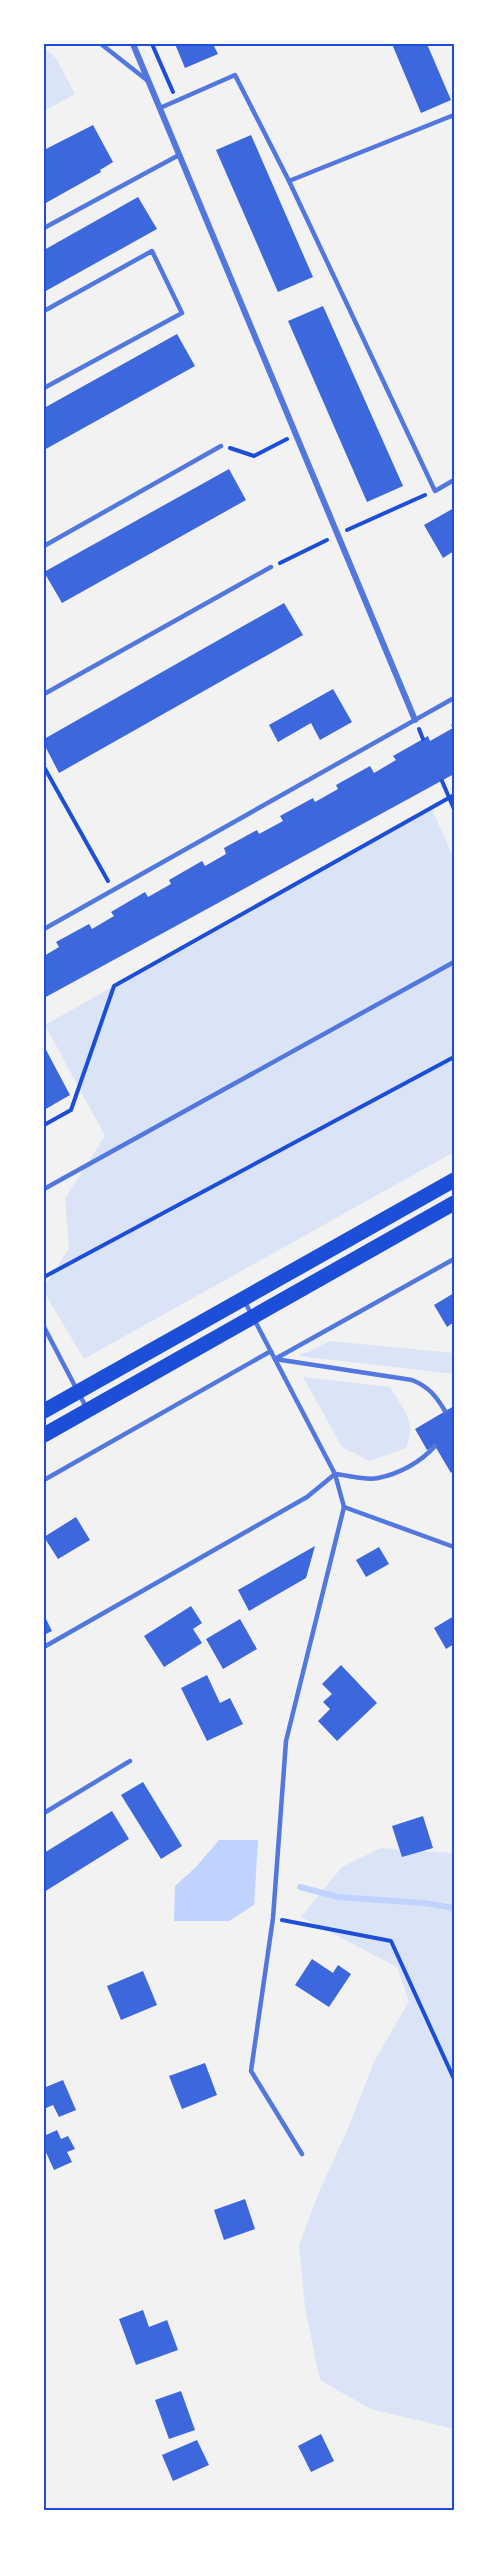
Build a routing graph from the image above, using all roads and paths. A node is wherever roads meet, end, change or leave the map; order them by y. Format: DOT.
graph roads {
  1 [pos="101,44"];
  2 [pos="133,44"];
  3 [pos="152,44"];
  4 [pos="150,82"];
  5 [pos="177,101"];
  6 [pos="160,108"];
  7 [pos="454,115"];
  8 [pos="179,155"];
  9 [pos="289,181"];
  10 [pos="44,228"];
  11 [pos="44,311"];
  12 [pos="44,388"];
  13 [pos="276,445"];
  14 [pos="221,446"];
  15 [pos="454,480"];
  16 [pos="435,491"];
  17 [pos="339,534"];
  18 [pos="44,546"];
  19 [pos="271,567"];
  20 [pos="44,692"];
  21 [pos="454,698"];
  22 [pos="415,720"];
  23 [pos="44,766"];
  24 [pos="442,781"];
  25 [pos="454,795"];
  26 [pos="449,798"];
  27 [pos="454,809"];
  28 [pos="113,890"];
  29 [pos="44,929"];
  30 [pos="454,962"];
  31 [pos="454,1057"];
  32 [pos="44,1125"];
  33 [pos="454,1180"];
  34 [pos="44,1189"];
  35 [pos="454,1203"];
  36 [pos="454,1259"];
  37 [pos="44,1277"];
  38 [pos="243,1299"];
  39 [pos="253,1318"];
  40 [pos="44,1327"];
  41 [pos="271,1351"];
  42 [pos="275,1359"];
  43 [pos="78,1392"];
  44 [pos="88,1410"];
  45 [pos="44,1411"];
  46 [pos="445,1412"];
  47 [pos="44,1435"];
  48 [pos="435,1446"];
  49 [pos="335,1474"];
  50 [pos="44,1480"];
  51 [pos="344,1507"];
  52 [pos="454,1547"];
  53 [pos="44,1647"];
  54 [pos="130,1761"];
  55 [pos="44,1814"];
  56 [pos="273,1918"];
  57 [pos="454,2079"];
  58 [pos="302,2154"];
  1 -- 4 [label="lane"];
  2 -- 4 [label="street"];
  3 -- 5 [label="path"];
  4 -- 6 [label="street"];
  5 -- 6 [label="lane"];
  5 -- 9 [label="lane"];
  6 -- 8 [label="street"];
  7 -- 9 [label="lane"];
  8 -- 10 [label="lane"];
  8 -- 17 [label="street"];
  9 -- 16 [label="lane"];
  11 -- 12 [label="lane"];
  13 -- 14 [label="path"];
  14 -- 18 [label="lane"];
  15 -- 16 [label="lane"];
  16 -- 17 [label="path"];
  17 -- 19 [label="path"];
  17 -- 22 [label="street"];
  19 -- 20 [label="lane"];
  21 -- 22 [label="lane"];
  22 -- 28 [label="lane"];
  23 -- 28 [label="path"];
  24 -- 26 [label="path"];
  25 -- 26 [label="path"];
  26 -- 27 [label="path"];
  26 -- 32 [label="path"];
  28 -- 29 [label="lane"];
  30 -- 34 [label="lane"];
  31 -- 37 [label="path"];
  33 -- 38 [label="main road"];
  35 -- 39 [label="main road"];
  36 -- 42 [label="lane"];
  38 -- 39 [label="lane"];
  38 -- 43 [label="main road"];
  39 -- 41 [label="lane"];
  39 -- 44 [label="main road"];
  40 -- 43 [label="lane"];
  41 -- 42 [label="lane"];
  41 -- 50 [label="lane"];
  42 -- 46 [label="lane"];
  42 -- 49 [label="lane"];
  43 -- 44 [label="lane"];
  43 -- 45 [label="main road"];
  44 -- 47 [label="main road"];
  48 -- 49 [label="lane"];
  49 -- 51 [label="lane"];
  49 -- 53 [label="lane"];
  51 -- 52 [label="lane"];
  51 -- 56 [label="lane"];
  54 -- 55 [label="lane"];
  56 -- 57 [label="path"];
  56 -- 58 [label="lane"];
}
